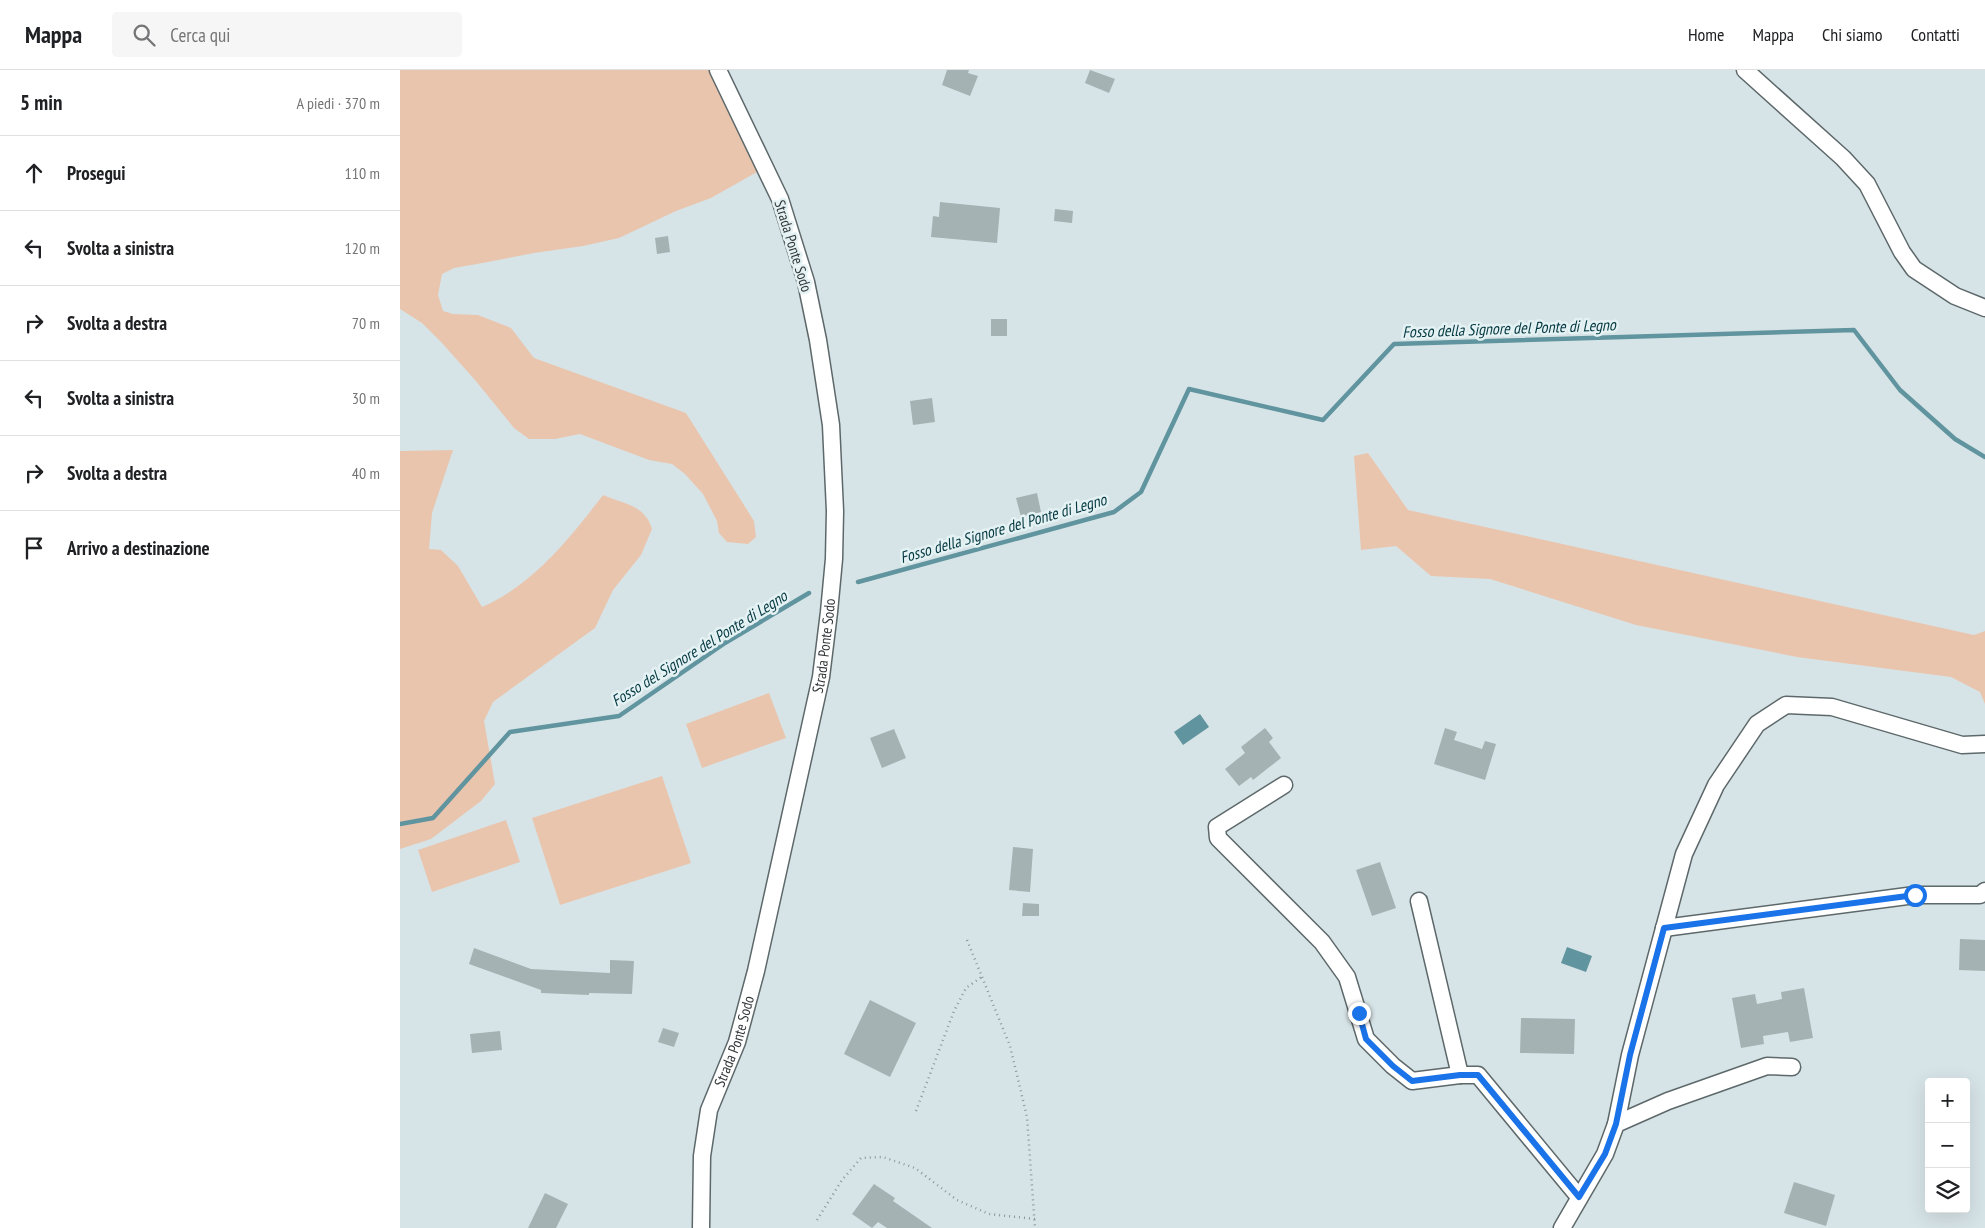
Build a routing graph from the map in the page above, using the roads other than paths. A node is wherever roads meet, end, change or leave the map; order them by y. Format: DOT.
graph roads {
  1 [pos="718,70"];
  2 [pos="1745,70"];
  3 [pos="1985,308"];
  4 [pos="1985,744"];
  5 [pos="1284,784"];
  6 [pos="1985,891"];
  7 [pos="1419,901"];
  8 [pos="1664,928"];
  9 [pos="1792,1067"];
  10 [pos="1460,1075"];
  11 [pos="1616,1124"];
  12 [pos="1579,1197"];
  13 [pos="701,1228"];
  14 [pos="1562,1228"];
  1 -- 13 [label="street, Strada Ponte Sodo"];
  2 -- 3 [label="street"];
  4 -- 8 [label="street"];
  5 -- 10 [label="street"];
  6 -- 8 [label="street"];
  7 -- 10 [label="street"];
  8 -- 11 [label="street"];
  9 -- 11 [label="street"];
  10 -- 12 [label="street"];
  11 -- 12 [label="street"];
  12 -- 14 [label="street"];
}
